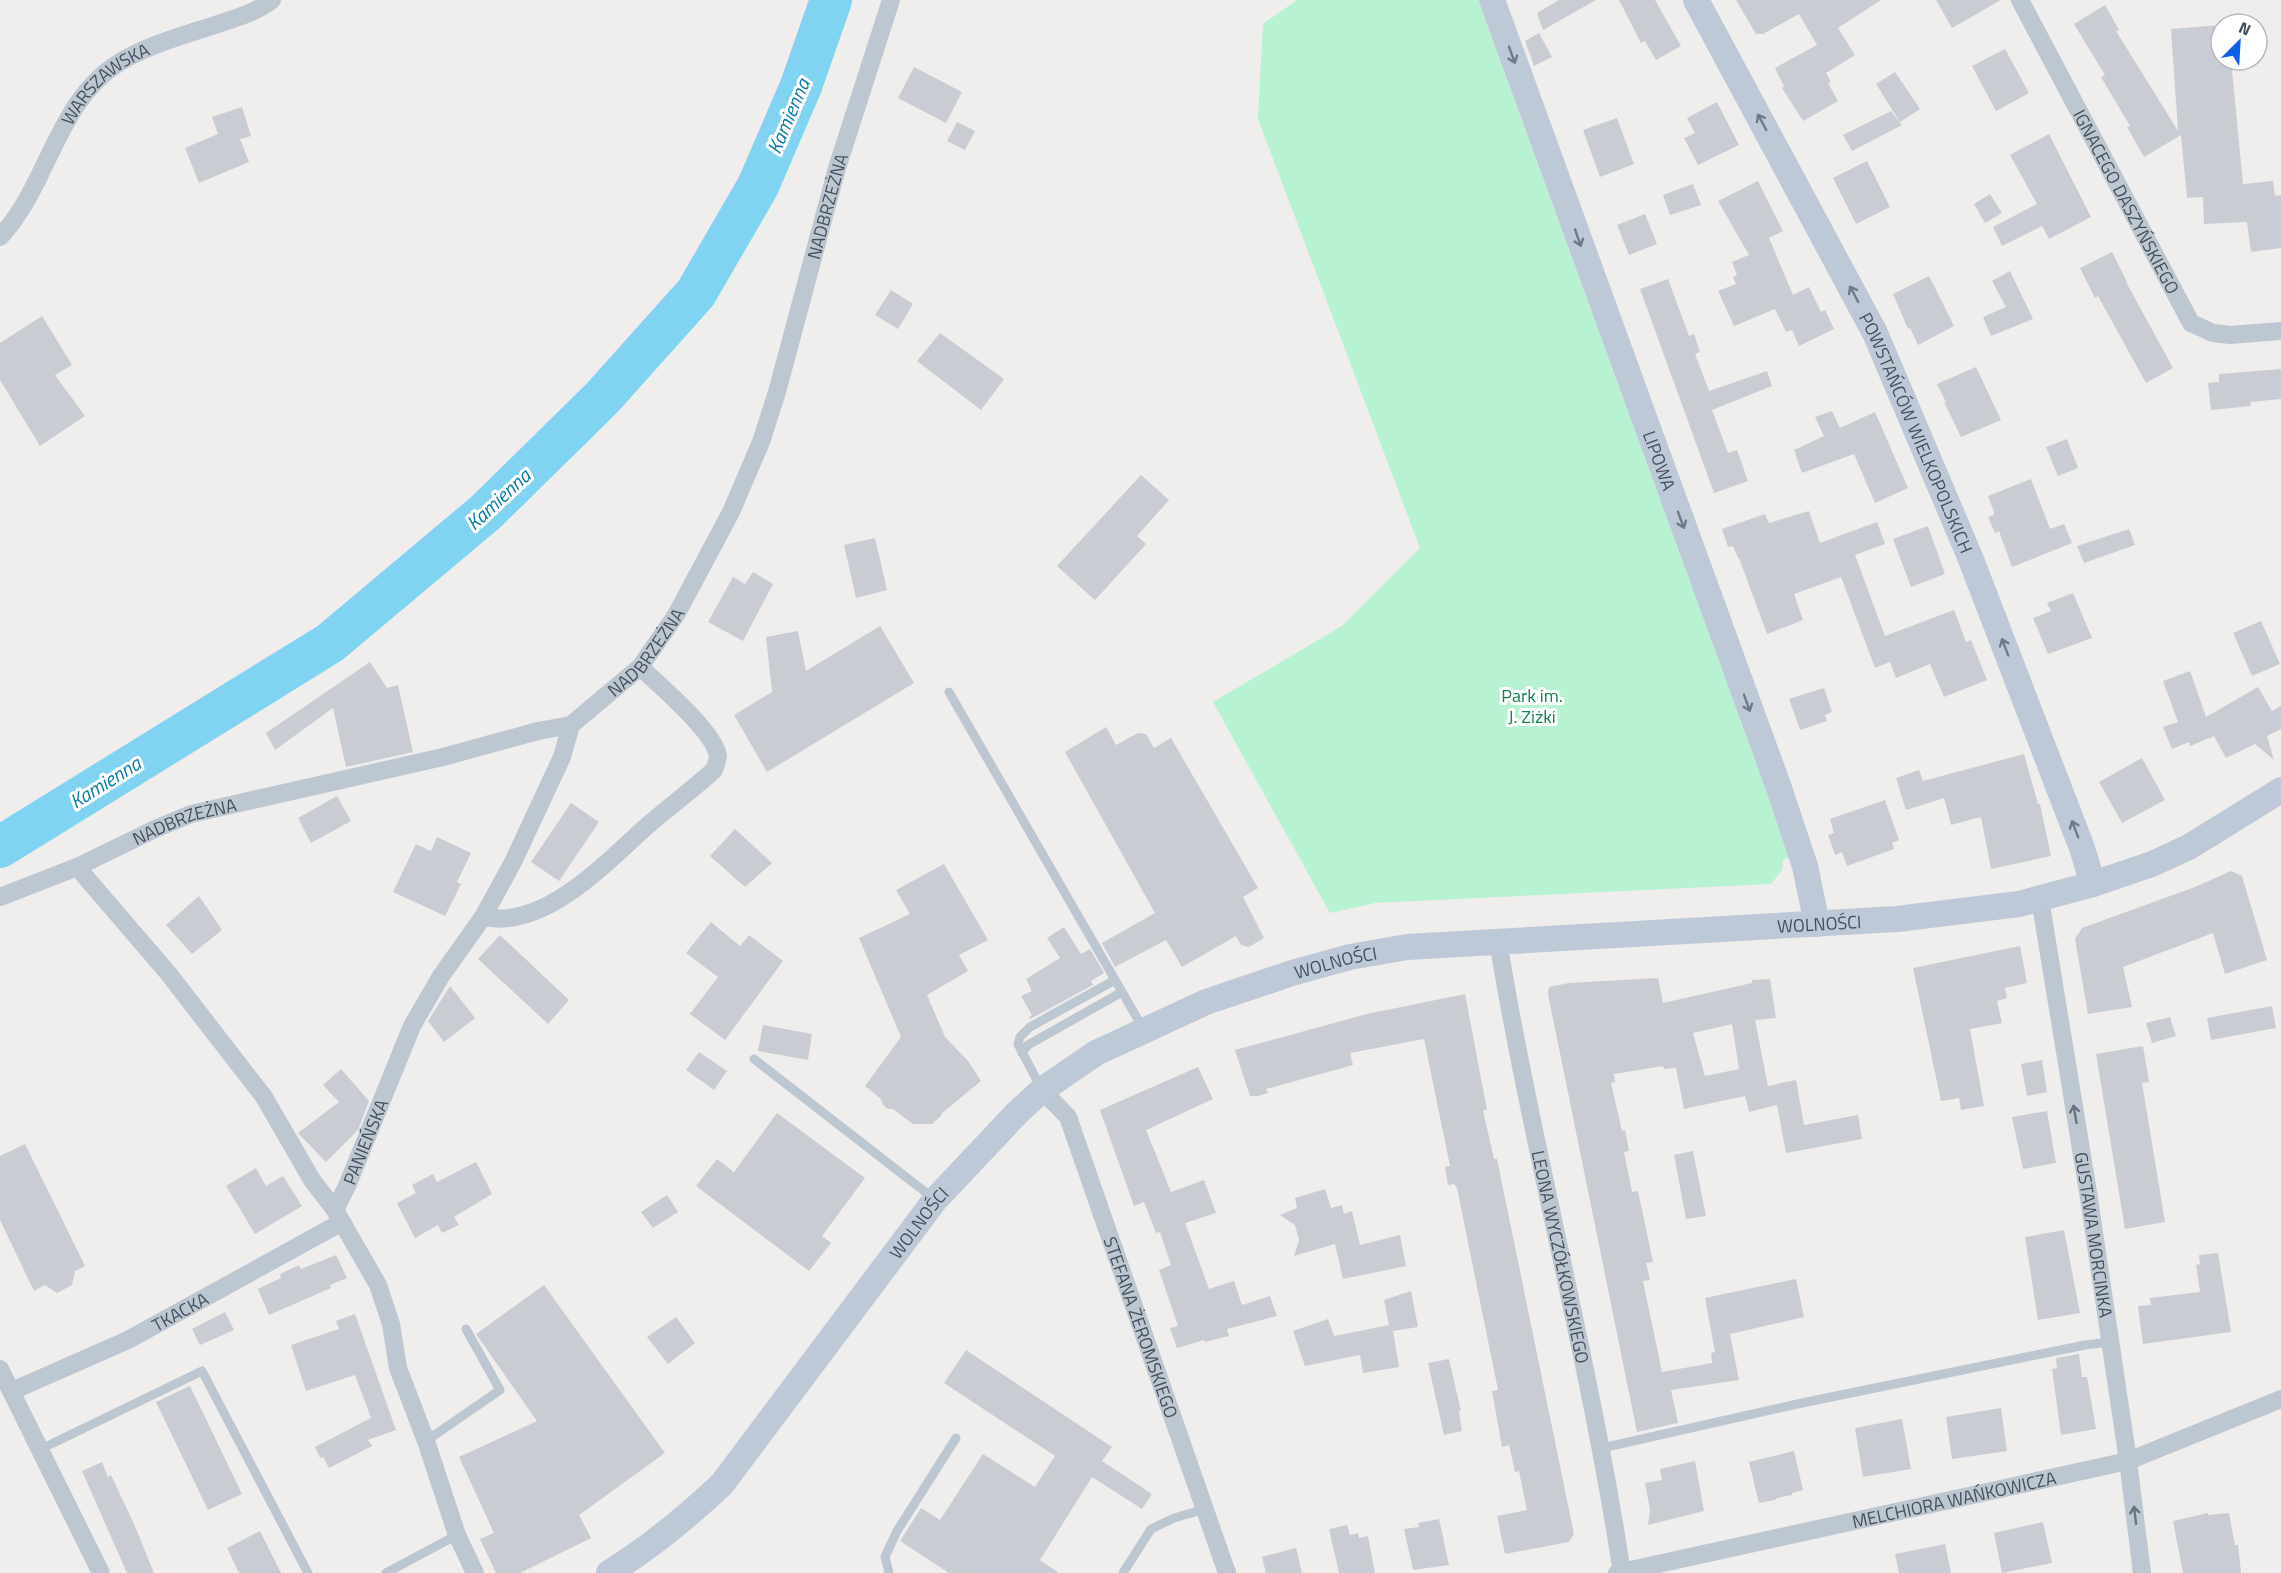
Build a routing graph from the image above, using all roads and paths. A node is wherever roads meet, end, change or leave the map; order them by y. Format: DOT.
graph roads {
  1 [pos="272,0"];
  2 [pos="891,0"];
  3 [pos="1492,0"];
  4 [pos="1695,0"];
  5 [pos="2020,0"];
  6 [pos="0,237"];
  7 [pos="2281,331"];
  8 [pos="640,668"];
  9 [pos="949,692"];
  10 [pos="571,725"];
  11 [pos="2281,790"];
  12 [pos="77,867"];
  13 [pos="2093,885"];
  14 [pos="0,897"];
  15 [pos="2040,899"];
  16 [pos="483,917"];
  17 [pos="1817,924"];
  18 [pos="1498,941"];
  19 [pos="1115,980"];
  20 [pos="1122,992"];
  21 [pos="1144,1030"];
  22 [pos="1022,1053"];
  23 [pos="754,1059"];
  24 [pos="1042,1090"];
  25 [pos="935,1200"];
  26 [pos="338,1216"];
  27 [pos="466,1329"];
  28 [pos="2110,1342"];
  29 [pos="0,1369"];
  30 [pos="12,1391"];
  31 [pos="2281,1399"];
  32 [pos="956,1438"];
  33 [pos="426,1441"];
  34 [pos="1602,1448"];
  35 [pos="41,1449"];
  36 [pos="2128,1461"];
  37 [pos="1205,1509"];
  38 [pos="457,1535"];
  39 [pos="101,1573"];
  40 [pos="308,1573"];
  41 [pos="387,1573"];
  42 [pos="475,1573"];
  43 [pos="609,1573"];
  44 [pos="889,1573"];
  45 [pos="1123,1573"];
  46 [pos="1227,1573"];
  47 [pos="1621,1573"];
  48 [pos="2142,1573"];
  1 -- 6 [label="street, WARSZAWSKA"];
  2 -- 8 [label="street, NADBRZEŻNA"];
  3 -- 17 [label="street, LIPOWA, one-way"];
  13 -- 4 [label="street, POWSTAŃCÓW WIELKOPOLSKICH, one-way"];
  5 -- 7 [label="street, IGNACEGO DASZYŃSKIEGO"];
  8 -- 10 [label="street, NADBRZEŻNA"];
  8 -- 16 [label="street"];
  9 -- 19 [label="lane"];
  10 -- 12 [label="street, NADBRZEŻNA"];
  10 -- 16 [label="street, PANIEŃSKA"];
  11 -- 13 [label="street, WOLNOŚCI"];
  12 -- 14 [label="street, NADBRZEŻNA"];
  12 -- 26 [label="street"];
  13 -- 15 [label="street, WOLNOŚCI"];
  15 -- 17 [label="street, WOLNOŚCI"];
  28 -- 15 [label="street, GUSTAWA MORCINKA, one-way"];
  16 -- 26 [label="street, PANIEŃSKA"];
  17 -- 18 [label="street, WOLNOŚCI"];
  18 -- 21 [label="street, WOLNOŚCI"];
  18 -- 34 [label="street, LEONA WYCZÓŁKOWSKIEGO"];
  19 -- 20 [label="lane"];
  19 -- 22 [label="lane"];
  20 -- 21 [label="lane"];
  20 -- 22 [label="lane"];
  21 -- 24 [label="street, WOLNOŚCI"];
  22 -- 24 [label="lane"];
  23 -- 25 [label="lane"];
  24 -- 25 [label="street, WOLNOŚCI"];
  24 -- 37 [label="street, STEFANA ŻEROMSKIEGO"];
  25 -- 43 [label="street, WOLNOŚCI"];
  26 -- 30 [label="street, TKACKA"];
  26 -- 33 [label="street"];
  27 -- 33 [label="lane"];
  28 -- 34 [label="lane"];
  28 -- 36 [label="street, GUSTAWA MORCINKA"];
  29 -- 30 [label="street"];
  30 -- 35 [label="street"];
  31 -- 36 [label="street, MELCHIORA WAŃKOWICZA"];
  32 -- 44 [label="lane"];
  33 -- 38 [label="street"];
  34 -- 47 [label="street, LEONA WYCZÓŁKOWSKIEGO"];
  35 -- 39 [label="street"];
  35 -- 40 [label="lane"];
  36 -- 47 [label="street, MELCHIORA WAŃKOWICZA"];
  48 -- 36 [label="street, GUSTAWA MORCINKA, one-way"];
  37 -- 45 [label="lane"];
  37 -- 46 [label="street, STEFANA ŻEROMSKIEGO"];
  38 -- 41 [label="lane"];
  38 -- 42 [label="street"];
}
